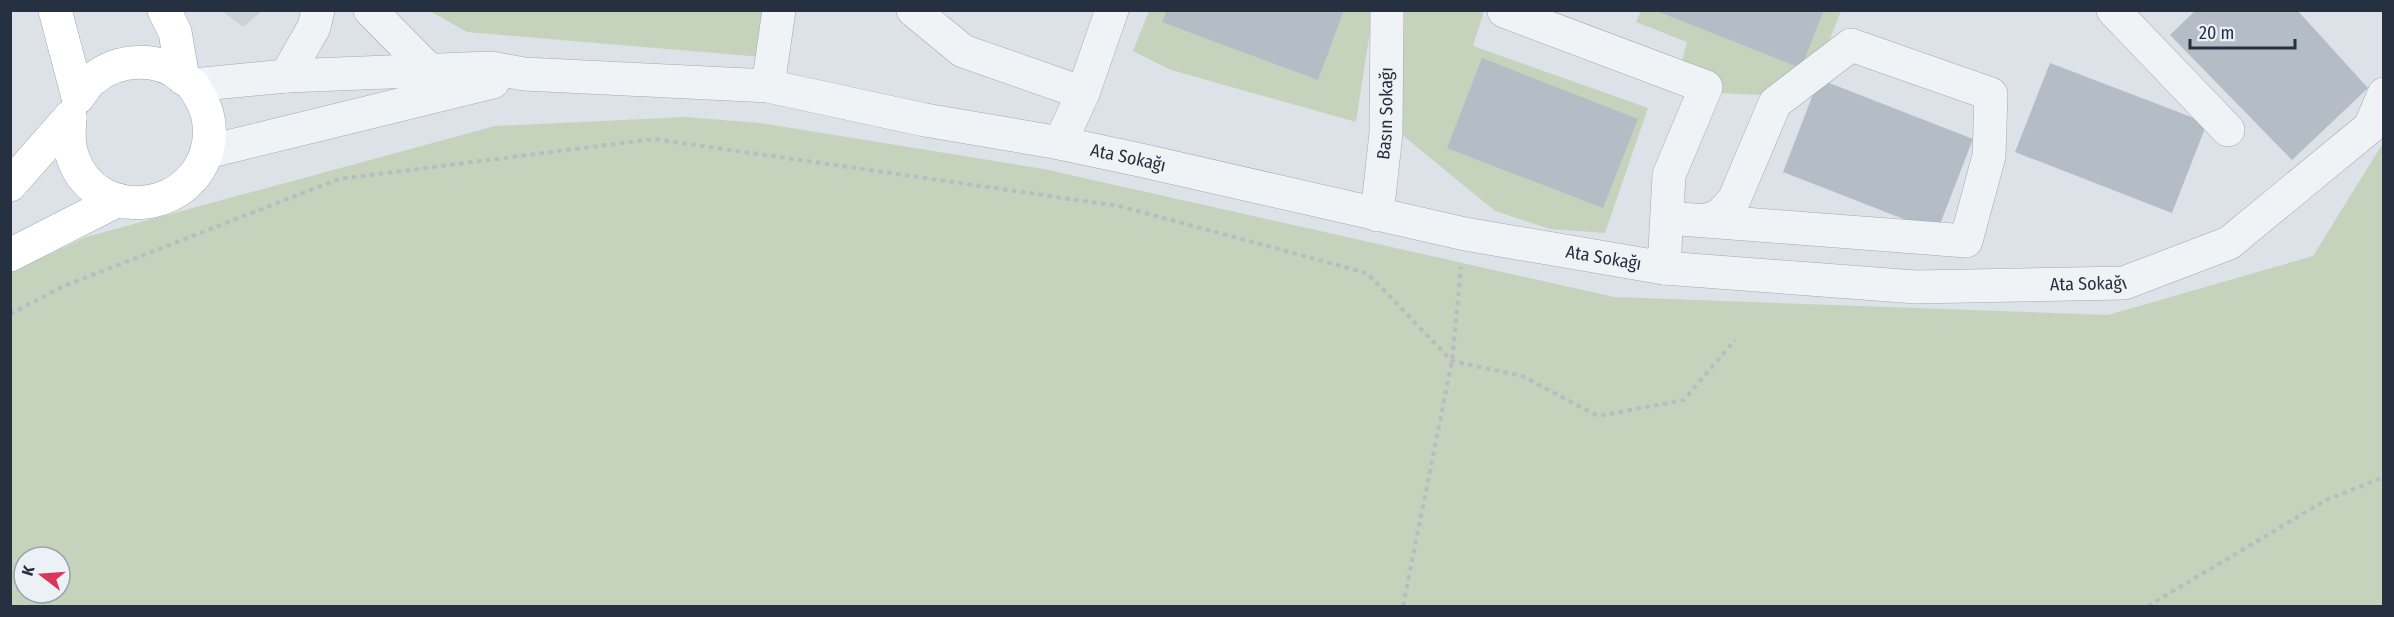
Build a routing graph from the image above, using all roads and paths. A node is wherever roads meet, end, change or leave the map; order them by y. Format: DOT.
graph roads {
  1 [pos="55,10"];
  2 [pos="164,10"];
  3 [pos="318,10"];
  4 [pos="370,10"];
  5 [pos="779,10"];
  6 [pos="913,10"];
  7 [pos="1112,10"];
  8 [pos="1387,10"];
  9 [pos="2113,10"];
  10 [pos="1504,11"];
  11 [pos="429,70"];
  12 [pos="524,74"];
  13 [pos="286,76"];
  14 [pos="188,81"];
  15 [pos="768,86"];
  16 [pos="1083,93"];
  17 [pos="2384,93"];
  18 [pos="74,107"];
  19 [pos="2228,130"];
  20 [pos="1060,143"];
  21 [pos="207,152"];
  22 [pos="10,185"];
  23 [pos="118,200"];
  24 [pos="1377,215"];
  25 [pos="1668,218"];
  26 [pos="1706,221"];
  27 [pos="1465,234"];
  28 [pos="10,255"];
  29 [pos="1664,268"];
  30 [pos="10,314"];
  31 [pos="1735,340"];
  32 [pos="1452,361"];
  33 [pos="2384,477"];
  34 [pos="1403,606"];
  35 [pos="2148,606"];
  1 -- 18 [label="main road"];
  2 -- 14 [label="main road"];
  3 -- 13 [label="street"];
  4 -- 11 [label="street"];
  5 -- 15 [label="street"];
  6 -- 16 [label="street"];
  7 -- 16 [label="street"];
  8 -- 24 [label="street, Basın Sokağı"];
  9 -- 19 [label="street"];
  10 -- 25 [label="street"];
  11 -- 12 [label="street"];
  11 -- 13 [label="street"];
  12 -- 15 [label="street, Ata Sokağı"];
  12 -- 21 [label="street"];
  13 -- 14 [label="street"];
  14 -- 18 [label="main road"];
  14 -- 21 [label="main road"];
  15 -- 20 [label="street, Ata Sokağı"];
  16 -- 20 [label="street"];
  17 -- 29 [label="street, Ata Sokağı"];
  18 -- 22 [label="main road"];
  18 -- 23 [label="main road"];
  20 -- 24 [label="street, Ata Sokağı"];
  21 -- 23 [label="main road"];
  23 -- 28 [label="main road"];
  24 -- 27 [label="street, Ata Sokağı"];
  25 -- 26 [label="street"];
  25 -- 29 [label="street"];
  26 -- 26 [label="street"];
  27 -- 29 [label="street, Ata Sokağı"];
  27 -- 32 [label="path"];
  30 -- 32 [label="path"];
  31 -- 32 [label="path"];
  32 -- 34 [label="path"];
  33 -- 35 [label="path"];
}
